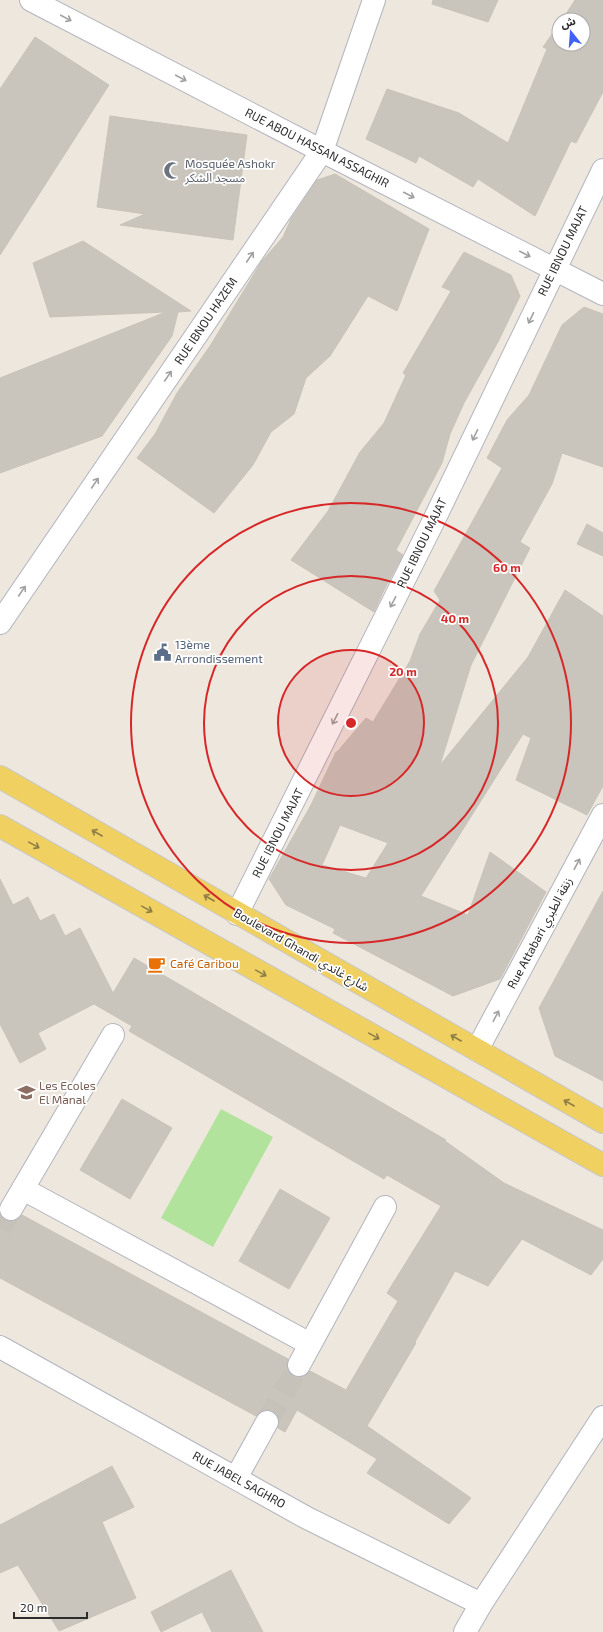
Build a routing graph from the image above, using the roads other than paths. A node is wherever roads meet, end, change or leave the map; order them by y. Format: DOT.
graph roads {
  1 [pos="31,0"];
  2 [pos="374,0"];
  3 [pos="322,151"];
  4 [pos="603,170"];
  5 [pos="555,269"];
  6 [pos="603,294"];
  7 [pos="0,623"];
  8 [pos="0,777"];
  9 [pos="603,815"];
  10 [pos="0,826"];
  11 [pos="237,914"];
  12 [pos="113,1035"];
  13 [pos="477,1050"];
  14 [pos="603,1122"];
  15 [pos="603,1165"];
  16 [pos="23,1189"];
  17 [pos="385,1207"];
  18 [pos="11,1209"];
  19 [pos="310,1344"];
  20 [pos="0,1347"];
  21 [pos="299,1365"];
  22 [pos="603,1417"];
  23 [pos="267,1422"];
  24 [pos="236,1478"];
  25 [pos="481,1604"];
  26 [pos="465,1632"];
  1 -- 3 [label="street, RUE ABOU HASSAN ASSAGHIR, one-way"];
  2 -- 3 [label="street, RUE IBNOU HAZEM"];
  3 -- 5 [label="street, RUE ABOU HASSAN ASSAGHIR, one-way"];
  7 -- 3 [label="street, RUE IBNOU HAZEM, one-way"];
  4 -- 5 [label="street, RUE IBNOU MAJAT"];
  5 -- 6 [label="street, RUE ABOU HASSAN ASSAGHIR"];
  5 -- 11 [label="street, RUE IBNOU MAJAT, one-way"];
  11 -- 8 [label="main road, Boulevard Ghandi شارع غاندي, one-way"];
  13 -- 9 [label="street, Rue Attabari زنقة الطبري, one-way"];
  10 -- 15 [label="main road, one-way"];
  13 -- 11 [label="main road, Boulevard Ghandi شارع غاندي, one-way"];
  12 -- 16 [label="street"];
  14 -- 13 [label="main road, Boulevard Ghandi شارع غاندي, one-way"];
  16 -- 18 [label="street"];
  16 -- 19 [label="street"];
  17 -- 19 [label="street"];
  19 -- 21 [label="street"];
  20 -- 24 [label="street, RUE JABEL SAGHRO"];
  22 -- 25 [label="street"];
  23 -- 24 [label="street"];
  24 -- 25 [label="street, RUE JABEL SAGHRO"];
  25 -- 26 [label="street"];
}
